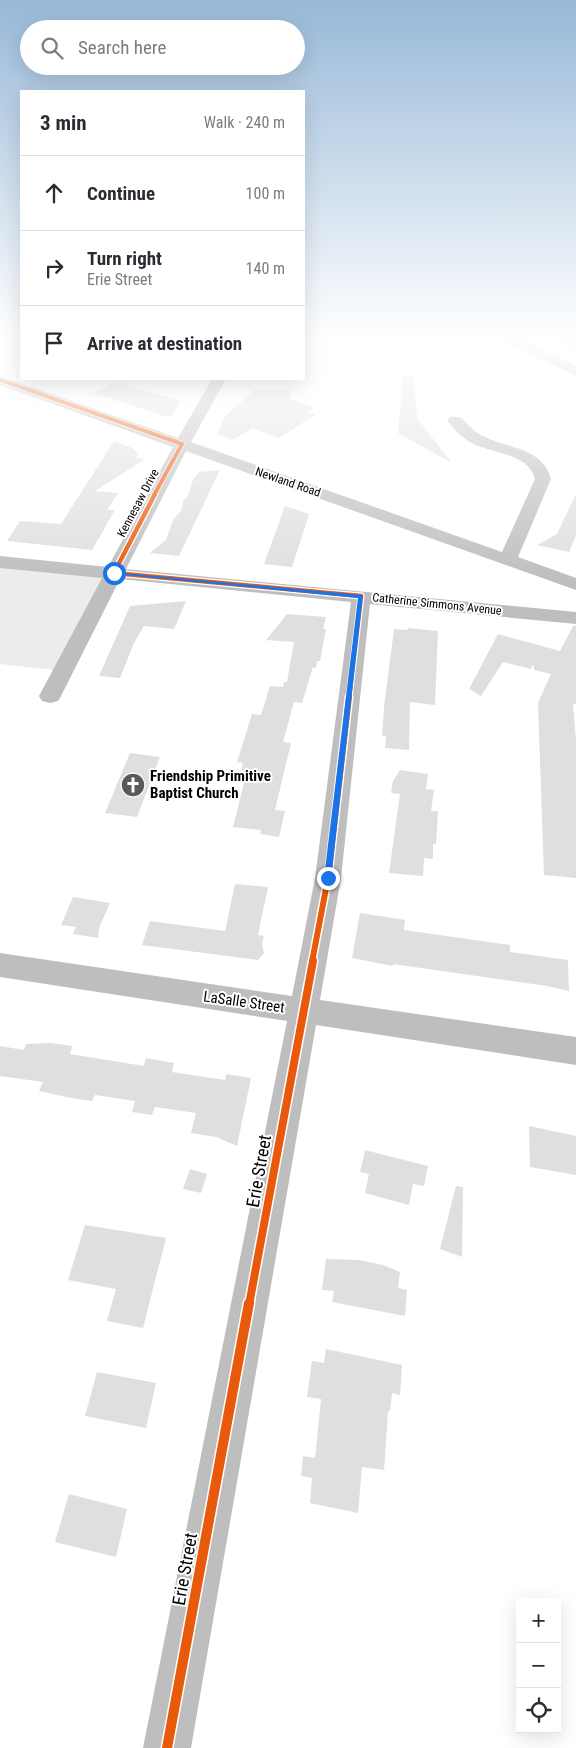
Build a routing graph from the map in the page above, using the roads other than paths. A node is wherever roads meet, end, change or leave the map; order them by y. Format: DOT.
graph roads {
  1 [pos="104,419"];
  2 [pos="196,419"];
  3 [pos="455,420"];
  4 [pos="182,444"];
  5 [pos="508,559"];
  6 [pos="0,562"];
  7 [pos="114,573"];
  8 [pos="576,584"];
  9 [pos="361,596"];
  10 [pos="576,618"];
  11 [pos="50,696"];
  12 [pos="0,965"];
  13 [pos="303,1010"];
  14 [pos="576,1052"];
  15 [pos="168,1748"];
  1 -- 4 [label="street, Newland Road"];
  2 -- 4 [label="street, Kennesaw Drive"];
  3 -- 5 [label="street"];
  4 -- 5 [label="street, Newland Road"];
  4 -- 7 [label="street, Kennesaw Drive"];
  5 -- 8 [label="street, Newland Road"];
  6 -- 7 [label="street, Catherine Simmons Avenue"];
  7 -- 9 [label="street, Catherine Simmons Avenue"];
  7 -- 11 [label="street, Kennesaw Drive"];
  9 -- 10 [label="street, Catherine Simmons Avenue"];
  9 -- 13 [label="street, Erie Street"];
  12 -- 13 [label="street, LaSalle Street"];
  13 -- 14 [label="street, LaSalle Street"];
  13 -- 15 [label="street, Erie Street"];
}
